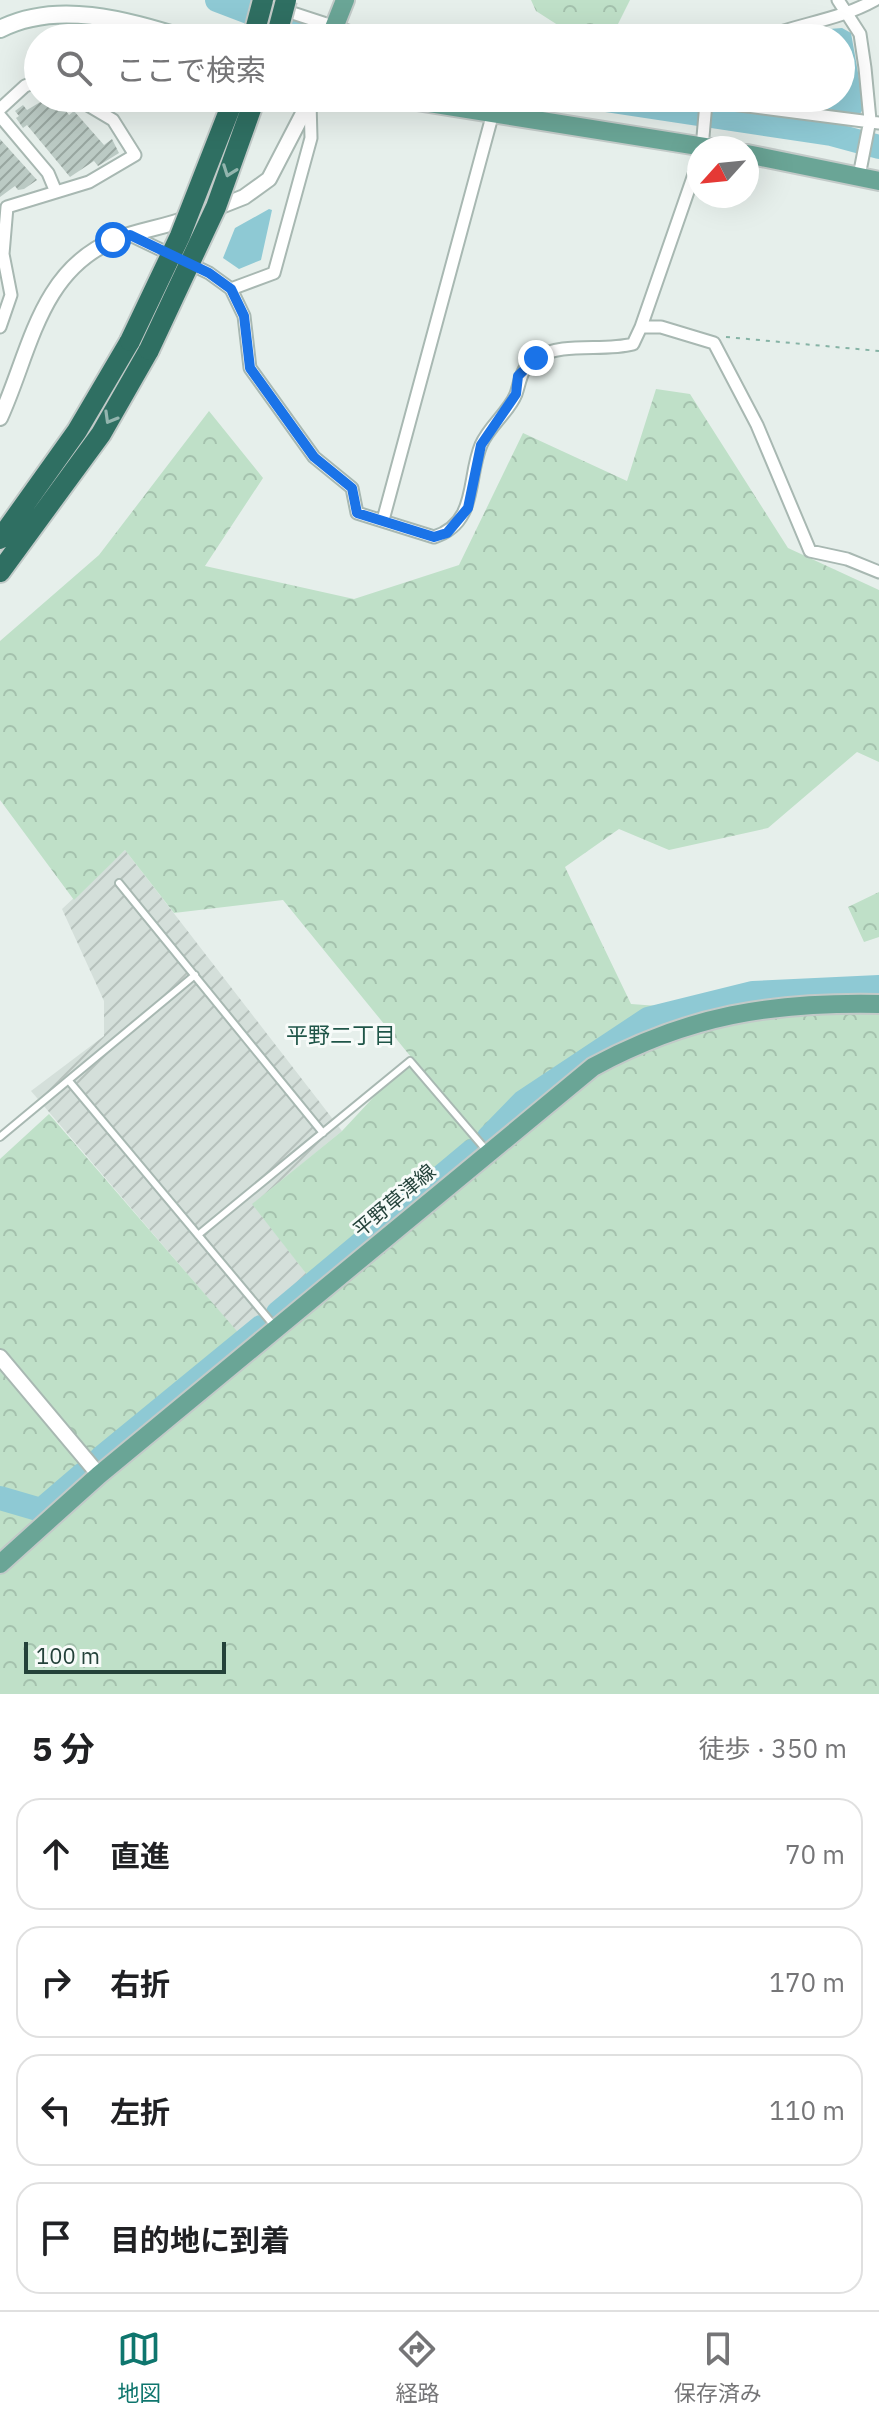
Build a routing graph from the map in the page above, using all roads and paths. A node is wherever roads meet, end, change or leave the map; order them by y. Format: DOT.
graph roads {
  1 [pos="255,0"];
  2 [pos="263,0"];
  3 [pos="286,0"];
  4 [pos="345,0"];
  5 [pos="838,0"];
  6 [pos="875,0"];
  7 [pos="848,16"];
  8 [pos="132,24"];
  9 [pos="257,24"];
  10 [pos="280,24"];
  11 [pos="313,24"];
  12 [pos="335,24"];
  13 [pos="799,24"];
  14 [pos="853,24"];
  15 [pos="855,26"];
  16 [pos="0,29"];
  17 [pos="24,87"];
  18 [pos="0,109"];
  19 [pos="100,112"];
  20 [pos="229,112"];
  21 [pos="250,112"];
  22 [pos="304,112"];
  23 [pos="310,112"];
  24 [pos="494,112"];
  25 [pos="524,112"];
  26 [pos="706,112"];
  27 [pos="774,112"];
  28 [pos="0,116"];
  29 [pos="873,125"];
  30 [pos="705,136"];
  31 [pos="687,146"];
  32 [pos="759,156"];
  33 [pos="861,169"];
  34 [pos="879,181"];
  35 [pos="56,192"];
  36 [pos="687,198"];
  37 [pos="3,214"];
  38 [pos="130,235"];
  39 [pos="231,289"];
  40 [pos="0,327"];
  41 [pos="641,327"];
  42 [pos="714,343"];
  43 [pos="139,346"];
  44 [pos="879,351"];
  45 [pos="0,418"];
  46 [pos="383,520"];
  47 [pos="0,539"];
  48 [pos="0,572"];
  49 [pos="879,572"];
  50 [pos="119,883"];
  51 [pos="195,975"];
  52 [pos="879,1004"];
  53 [pos="69,1081"];
  54 [pos="323,1133"];
  55 [pos="0,1137"];
  56 [pos="487,1152"];
  57 [pos="198,1235"];
  58 [pos="276,1328"];
  59 [pos="0,1357"];
  60 [pos="99,1475"];
  61 [pos="0,1564"];
  1 -- 11 [label="street"];
  2 -- 9 [label="highway, bridge"];
  3 -- 10 [label="highway, bridge"];
  4 -- 12 [label="main road"];
  5 -- 7 [label="street"];
  6 -- 7 [label="street"];
  7 -- 13 [label="street"];
  7 -- 14 [label="street"];
  8 -- 16 [label="main road"];
  15 -- 29 [label="street"];
  17 -- 18 [label="street"];
  19 -- 35 [label="street"];
  20 -- 43 [label="highway, bridge"];
  21 -- 43 [label="highway, one-way, bridge"];
  22 -- 38 [label="street"];
  23 -- 39 [label="street"];
  24 -- 46 [label="street"];
  25 -- 31 [label="main road"];
  26 -- 30 [label="street"];
  27 -- 29 [label="street"];
  28 -- 35 [label="street"];
  29 -- 33 [label="street"];
  32 -- 33 [label="main road"];
  33 -- 34 [label="main road"];
  35 -- 37 [label="street"];
  36 -- 41 [label="street"];
  37 -- 40 [label="street"];
  38 -- 39 [label="street"];
  38 -- 45 [label="street"];
  39 -- 46 [label="street"];
  41 -- 42 [label="street"];
  41 -- 46 [label="street"];
  42 -- 44 [label="path"];
  42 -- 49 [label="street"];
  43 -- 47 [label="highway"];
  43 -- 48 [label="highway, one-way"];
  50 -- 51 [label="lane"];
  51 -- 53 [label="lane"];
  51 -- 54 [label="lane"];
  52 -- 56 [label="main road, 平野草津線"];
  53 -- 55 [label="lane"];
  53 -- 57 [label="lane"];
  54 -- 56 [label="lane"];
  54 -- 57 [label="lane"];
  56 -- 58 [label="main road, 平野草津線"];
  57 -- 58 [label="lane"];
  58 -- 60 [label="main road, 平野草津線"];
  59 -- 60 [label="street"];
  60 -- 61 [label="main road, 平野草津線"];
}
